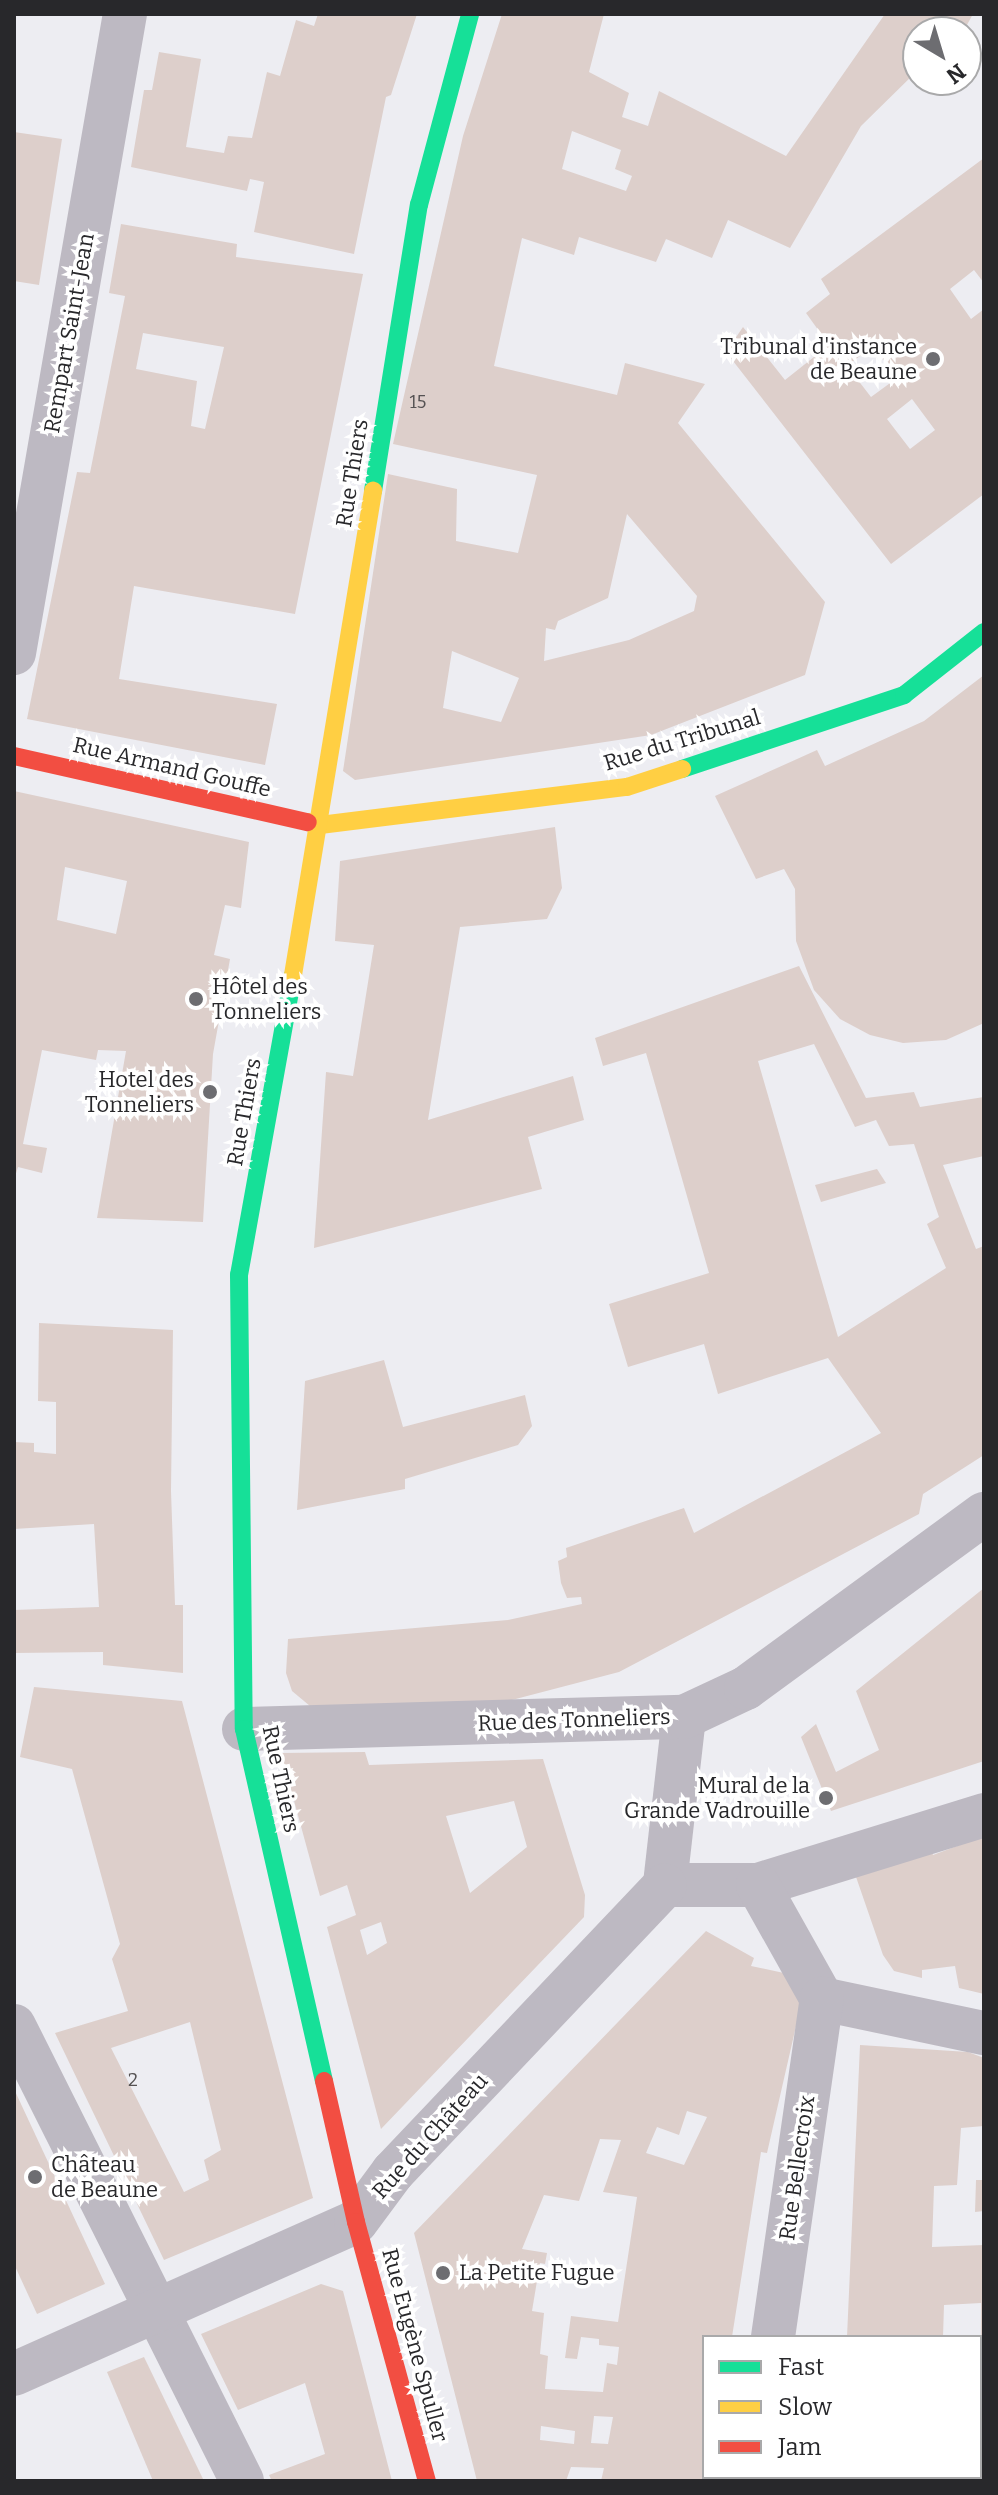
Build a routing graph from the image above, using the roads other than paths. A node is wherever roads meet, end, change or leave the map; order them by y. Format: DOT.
graph roads {
  1 [pos="125,14"];
  2 [pos="470,14"];
  3 [pos="984,632"];
  4 [pos="14,653"];
  5 [pos="14,756"];
  6 [pos="320,825"];
  7 [pos="984,1514"];
  8 [pos="684,1717"];
  9 [pos="244,1729"];
  10 [pos="984,1815"];
  11 [pos="665,1885"];
  12 [pos="758,1885"];
  13 [pos="822,1999"];
  14 [pos="14,2026"];
  15 [pos="984,2033"];
  16 [pos="356,2222"];
  17 [pos="161,2310"];
  18 [pos="773,2335"];
  19 [pos="14,2374"];
  20 [pos="242,2481"];
  21 [pos="427,2481"];
  1 -- 4 [label="street, Rempart Saint-Jean"];
  2 -- 6 [label="street, Rue Thiers"];
  3 -- 6 [label="street, Rue du Tribunal"];
  5 -- 6 [label="street, Rue Armand Gouffe"];
  6 -- 9 [label="street, Rue Thiers"];
  7 -- 8 [label="street, Rue des Tonneliers"];
  8 -- 9 [label="street, Rue des Tonneliers"];
  8 -- 11 [label="street"];
  9 -- 16 [label="street, Rue Thiers"];
  10 -- 12 [label="street"];
  11 -- 12 [label="street"];
  11 -- 16 [label="street, Rue du Château"];
  12 -- 13 [label="street"];
  13 -- 15 [label="street"];
  13 -- 18 [label="street, Rue Bellecroix"];
  14 -- 17 [label="street"];
  16 -- 17 [label="street, Rue du Château"];
  16 -- 21 [label="street, Rue Eugène Spuller"];
  17 -- 19 [label="street, Rue du Château"];
  17 -- 20 [label="street"];
}
